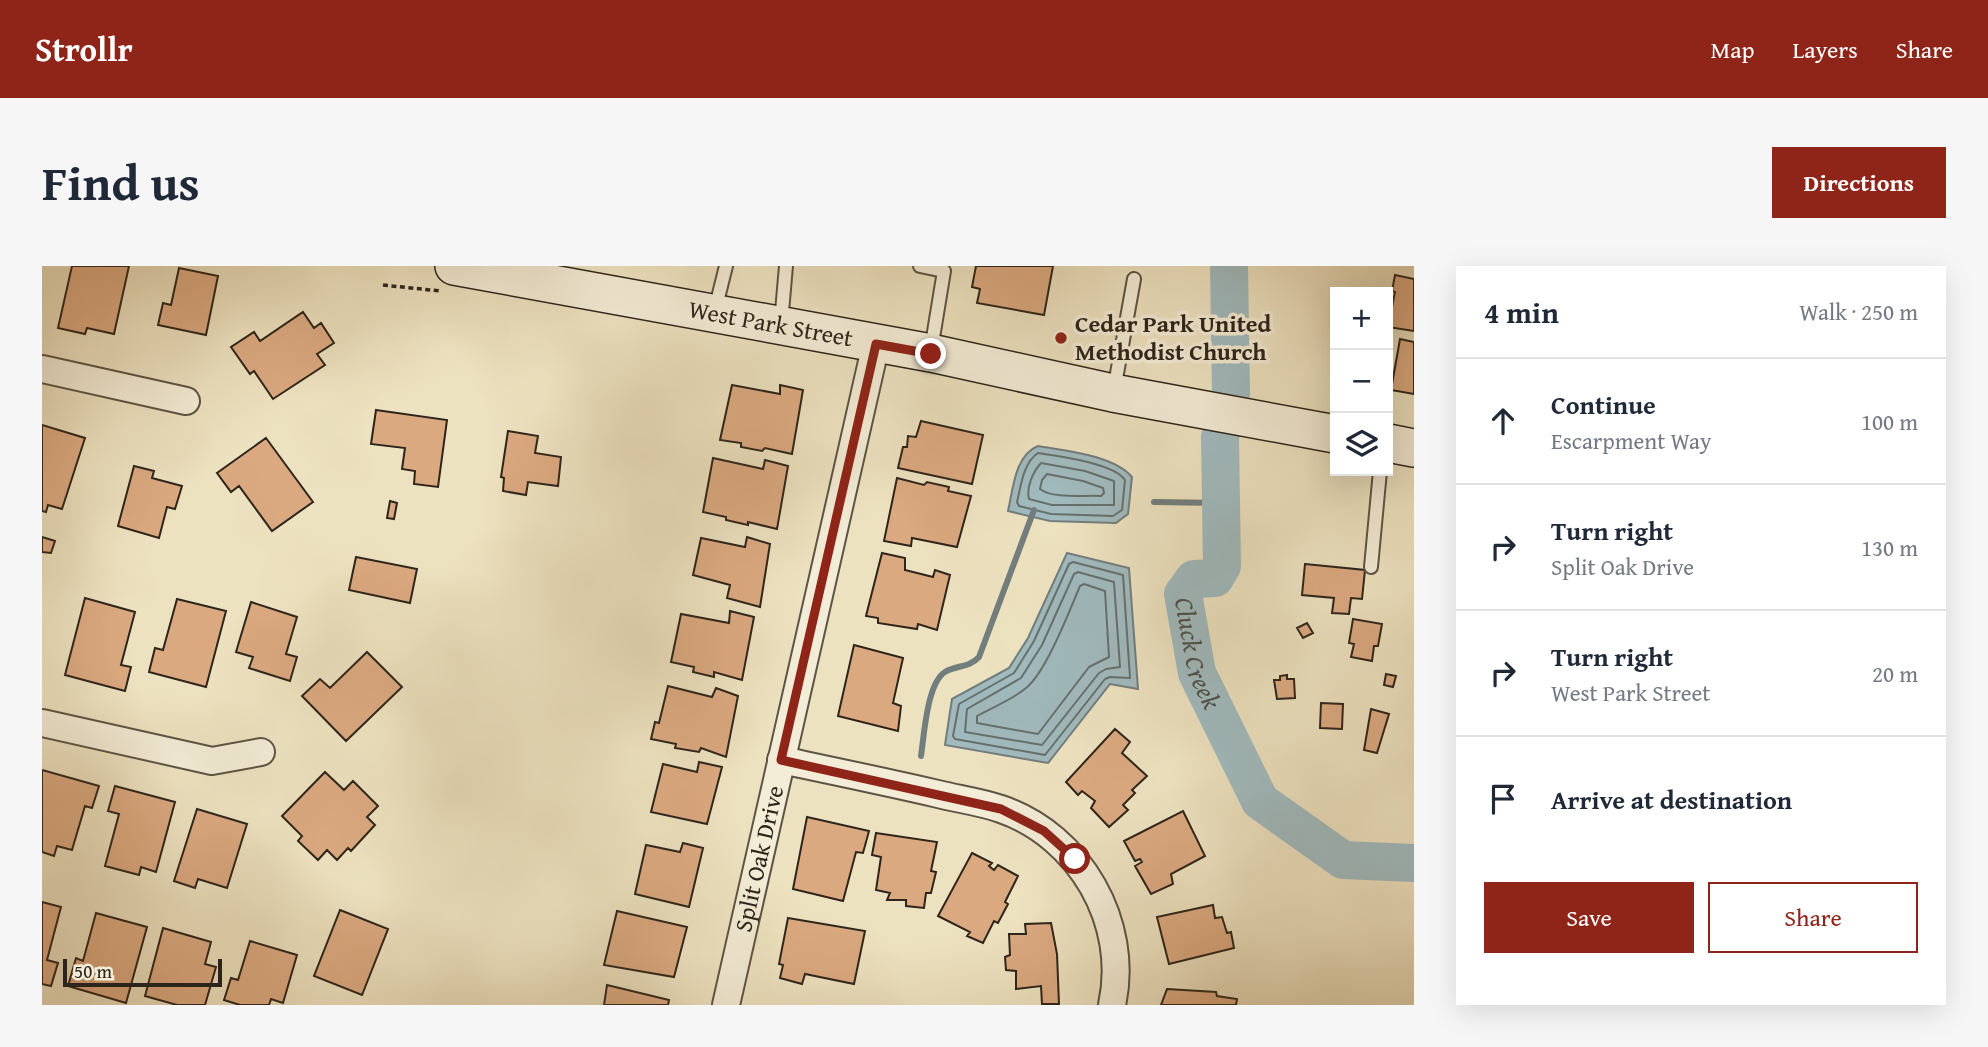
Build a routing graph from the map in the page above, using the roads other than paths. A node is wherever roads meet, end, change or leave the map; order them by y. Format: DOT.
graph roads {
  1 [pos="726,266"];
  2 [pos="786,266"];
  3 [pos="920,266"];
  4 [pos="468,267"];
  5 [pos="1134,279"];
  6 [pos="714,314"];
  7 [pos="781,326"];
  8 [pos="876,344"];
  9 [pos="931,354"];
  10 [pos="42,369"];
  11 [pos="1113,393"];
  12 [pos="186,401"];
  13 [pos="1330,433"];
  14 [pos="1393,444"];
  15 [pos="1414,448"];
  16 [pos="1380,476"];
  17 [pos="1371,567"];
  18 [pos="42,723"];
  19 [pos="261,752"];
  20 [pos="781,760"];
  21 [pos="726,1005"];
  22 [pos="1112,1005"];
  1 -- 6 [label="lane"];
  2 -- 7 [label="lane"];
  3 -- 9 [label="lane"];
  4 -- 6 [label="street, West Park Street"];
  5 -- 11 [label="lane"];
  6 -- 7 [label="street, West Park Street"];
  7 -- 8 [label="street, West Park Street"];
  8 -- 9 [label="street, West Park Street"];
  8 -- 20 [label="street, Split Oak Drive"];
  9 -- 11 [label="street, West Park Street"];
  10 -- 12 [label="street"];
  11 -- 13 [label="street, West Park Street"];
  14 -- 15 [label="street"];
  16 -- 17 [label="lane"];
  18 -- 19 [label="street"];
  20 -- 21 [label="street, Split Oak Drive"];
  20 -- 22 [label="street"];
}
